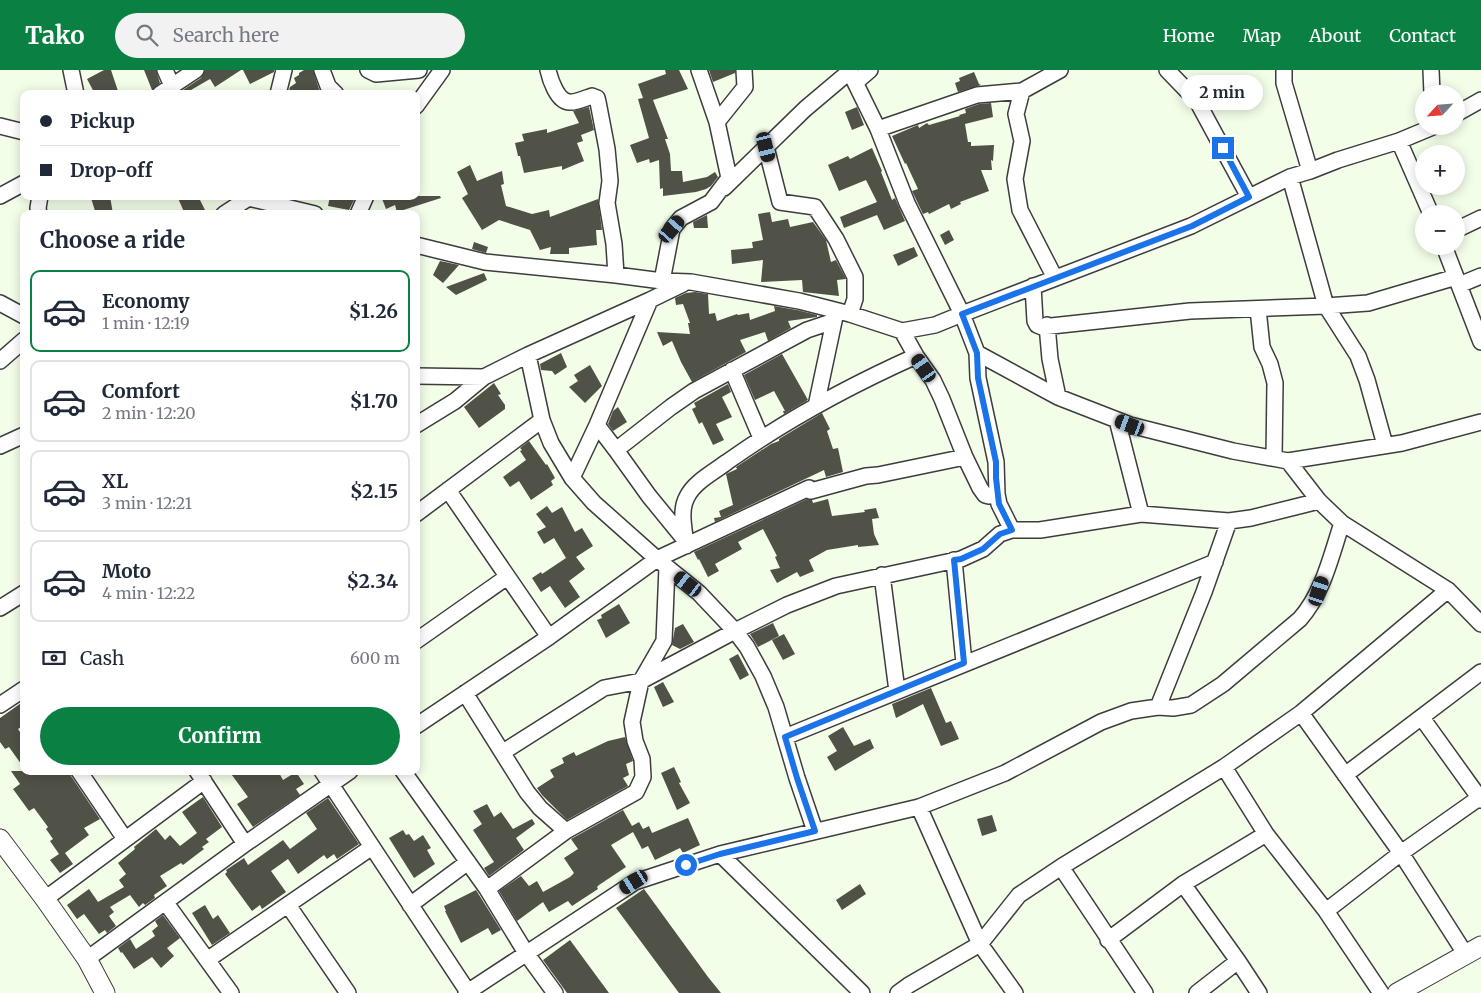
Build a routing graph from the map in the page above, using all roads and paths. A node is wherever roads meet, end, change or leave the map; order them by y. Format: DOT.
graph roads {
  1 [pos="71,70"];
  2 [pos="165,70"];
  3 [pos="196,70"];
  4 [pos="284,70"];
  5 [pos="322,70"];
  6 [pos="368,70"];
  7 [pos="419,70"];
  8 [pos="442,70"];
  9 [pos="548,70"];
  10 [pos="699,70"];
  11 [pos="744,70"];
  12 [pos="870,70"];
  13 [pos="1060,70"];
  14 [pos="1167,70"];
  15 [pos="1284,70"];
  16 [pos="1432,70"];
  17 [pos="852,74"];
  18 [pos="1432,85"];
  19 [pos="75,90"];
  20 [pos="166,90"];
  21 [pos="279,90"];
  22 [pos="332,90"];
  23 [pos="1022,91"];
  24 [pos="420,100"];
  25 [pos="1481,100"];
  26 [pos="1465,109"];
  27 [pos="717,122"];
  28 [pos="0,126"];
  29 [pos="878,130"];
  30 [pos="20,131"];
  31 [pos="1415,134"];
  32 [pos="1400,140"];
  33 [pos="766,147"];
  34 [pos="1310,171"];
  35 [pos="1290,177"];
  36 [pos="20,185"];
  37 [pos="0,196"];
  38 [pos="1249,197"];
  39 [pos="240,200"];
  40 [pos="280,201"];
  41 [pos="711,202"];
  42 [pos="1427,205"];
  43 [pos="228,210"];
  44 [pos="304,210"];
  45 [pos="1481,218"];
  46 [pos="1465,226"];
  47 [pos="420,245"];
  48 [pos="1448,255"];
  49 [pos="616,275"];
  50 [pos="1481,276"];
  51 [pos="1055,278"];
  52 [pos="662,281"];
  53 [pos="1458,281"];
  54 [pos="686,282"];
  55 [pos="1033,286"];
  56 [pos="650,300"];
  57 [pos="0,303"];
  58 [pos="1326,306"];
  59 [pos="1258,309"];
  60 [pos="20,314"];
  61 [pos="962,314"];
  62 [pos="840,315"];
  63 [pos="1047,325"];
  64 [pos="902,331"];
  65 [pos="1481,342"];
  66 [pos="20,344"];
  67 [pos="977,353"];
  68 [pos="528,355"];
  69 [pos="916,356"];
  70 [pos="0,361"];
  71 [pos="732,370"];
  72 [pos="420,376"];
  73 [pos="484,377"];
  74 [pos="1058,397"];
  75 [pos="816,406"];
  76 [pos="542,420"];
  77 [pos="1117,420"];
  78 [pos="1481,422"];
  79 [pos="420,423"];
  80 [pos="597,425"];
  81 [pos="20,438"];
  82 [pos="761,438"];
  83 [pos="1385,445"];
  84 [pos="0,446"];
  85 [pos="616,450"];
  86 [pos="965,458"];
  87 [pos="1281,459"];
  88 [pos="572,478"];
  89 [pos="448,490"];
  90 [pos="997,494"];
  91 [pos="1319,501"];
  92 [pos="420,511"];
  93 [pos="1141,514"];
  94 [pos="1229,521"];
  95 [pos="1342,523"];
  96 [pos="1012,530"];
  97 [pos="686,543"];
  98 [pos="954,560"];
  99 [pos="1214,562"];
  100 [pos="662,563"];
  101 [pos="507,576"];
  102 [pos="882,576"];
  103 [pos="1448,590"];
  104 [pos="20,596"];
  105 [pos="0,608"];
  106 [pos="1481,624"];
  107 [pos="734,630"];
  108 [pos="549,637"];
  109 [pos="420,638"];
  110 [pos="964,663"];
  111 [pos="1481,672"];
  112 [pos="641,681"];
  113 [pos="897,691"];
  114 [pos="20,692"];
  115 [pos="465,694"];
  116 [pos="0,705"];
  117 [pos="1158,706"];
  118 [pos="1301,713"];
  119 [pos="1422,718"];
  120 [pos="420,723"];
  121 [pos="785,737"];
  122 [pos="503,752"];
  123 [pos="1224,767"];
  124 [pos="82,775"];
  125 [pos="325,775"];
  126 [pos="344,775"];
  127 [pos="405,775"];
  128 [pos="1345,775"];
  129 [pos="200,776"];
  130 [pos="331,784"];
  131 [pos="1480,799"];
  132 [pos="918,806"];
  133 [pos="566,831"];
  134 [pos="815,831"];
  135 [pos="1266,834"];
  136 [pos="0,839"];
  137 [pos="126,839"];
  138 [pos="245,844"];
  139 [pos="372,847"];
  140 [pos="720,854"];
  141 [pos="1401,854"];
  142 [pos="468,862"];
  143 [pos="1061,867"];
  144 [pos="1183,884"];
  145 [pos="487,888"];
  146 [pos="45,899"];
  147 [pos="166,903"];
  148 [pos="288,905"];
  149 [pos="410,905"];
  150 [pos="1326,910"];
  151 [pos="1108,940"];
  152 [pos="980,944"];
  153 [pos="1474,951"];
  154 [pos="526,954"];
  155 [pos="87,959"];
  156 [pos="207,960"];
  157 [pos="1238,961"];
  158 [pos="340,990"];
  159 [pos="907,990"];
  160 [pos="99,991"];
  161 [pos="467,992"];
  162 [pos="231,993"];
  163 [pos="554,993"];
  164 [pos="862,993"];
  165 [pos="1014,993"];
  166 [pos="1145,993"];
  167 [pos="1197,993"];
  168 [pos="1258,993"];
  169 [pos="1381,993"];
  170 [pos="1397,993"];
  1 -- 19 [label="street"];
  2 -- 20 [label="street"];
  3 -- 20 [label="street"];
  4 -- 21 [label="street"];
  5 -- 22 [label="street"];
  6 -- 7 [label="street"];
  8 -- 24 [label="street"];
  9 -- 49 [label="street"];
  10 -- 27 [label="street"];
  11 -- 27 [label="street"];
  12 -- 17 [label="street"];
  13 -- 23 [label="street"];
  14 -- 38 [label="street"];
  15 -- 34 [label="street"];
  16 -- 18 [label="street"];
  17 -- 29 [label="street"];
  17 -- 33 [label="street"];
  23 -- 29 [label="street"];
  23 -- 51 [label="street"];
  25 -- 26 [label="street"];
  27 -- 41 [label="street"];
  28 -- 30 [label="street"];
  29 -- 61 [label="street"];
  31 -- 32 [label="street"];
  32 -- 34 [label="street"];
  32 -- 42 [label="street"];
  33 -- 41 [label="street"];
  33 -- 62 [label="street"];
  34 -- 35 [label="street"];
  35 -- 38 [label="street"];
  35 -- 58 [label="street"];
  36 -- 37 [label="street"];
  38 -- 51 [label="street"];
  39 -- 43 [label="street"];
  40 -- 44 [label="street"];
  41 -- 52 [label="street"];
  45 -- 46 [label="street"];
  47 -- 49 [label="street"];
  48 -- 53 [label="street"];
  49 -- 52 [label="street"];
  50 -- 53 [label="street"];
  51 -- 55 [label="street"];
  52 -- 54 [label="street"];
  53 -- 58 [label="street"];
  53 -- 65 [label="street"];
  54 -- 56 [label="street"];
  54 -- 62 [label="street"];
  55 -- 61 [label="street"];
  55 -- 63 [label="street"];
  56 -- 68 [label="street"];
  56 -- 80 [label="street"];
  57 -- 60 [label="street"];
  58 -- 59 [label="street"];
  58 -- 83 [label="street"];
  59 -- 63 [label="street"];
  59 -- 87 [label="street"];
  61 -- 64 [label="street"];
  61 -- 67 [label="street"];
  62 -- 64 [label="street"];
  62 -- 71 [label="street"];
  62 -- 75 [label="street"];
  63 -- 74 [label="street"];
  64 -- 69 [label="street"];
  66 -- 70 [label="street"];
  67 -- 74 [label="street"];
  67 -- 90 [label="street"];
  68 -- 73 [label="street"];
  68 -- 76 [label="street"];
  69 -- 75 [label="street"];
  69 -- 86 [label="street"];
  71 -- 82 [label="street"];
  71 -- 85 [label="street"];
  72 -- 73 [label="street"];
  73 -- 79 [label="street"];
  74 -- 77 [label="street"];
  75 -- 82 [label="street"];
  76 -- 88 [label="street"];
  76 -- 89 [label="street"];
  77 -- 87 [label="street"];
  77 -- 93 [label="street"];
  78 -- 83 [label="street"];
  80 -- 85 [label="street"];
  80 -- 88 [label="street"];
  81 -- 84 [label="street"];
  82 -- 97 [label="street"];
  83 -- 87 [label="street"];
  85 -- 97 [label="street"];
  86 -- 90 [label="street"];
  86 -- 97 [label="street"];
  87 -- 91 [label="street"];
  88 -- 100 [label="street"];
  89 -- 92 [label="street"];
  89 -- 101 [label="street"];
  90 -- 96 [label="street"];
  91 -- 94 [label="street"];
  91 -- 95 [label="street"];
  93 -- 94 [label="street"];
  93 -- 96 [label="street"];
  94 -- 99 [label="street"];
  95 -- 103 [label="street"];
  95 -- 117 [label="street"];
  96 -- 98 [label="street"];
  97 -- 100 [label="street"];
  98 -- 102 [label="street"];
  98 -- 110 [label="street"];
  99 -- 110 [label="street"];
  99 -- 117 [label="street"];
  100 -- 107 [label="street"];
  100 -- 108 [label="street"];
  100 -- 112 [label="street"];
  101 -- 108 [label="street"];
  101 -- 109 [label="street"];
  102 -- 107 [label="street"];
  102 -- 113 [label="street"];
  103 -- 106 [label="street"];
  103 -- 118 [label="street"];
  104 -- 105 [label="street"];
  107 -- 112 [label="street"];
  107 -- 121 [label="street"];
  108 -- 115 [label="street"];
  110 -- 113 [label="street"];
  111 -- 119 [label="street"];
  112 -- 122 [label="street"];
  112 -- 133 [label="street"];
  113 -- 121 [label="street"];
  114 -- 116 [label="street"];
  115 -- 120 [label="street"];
  115 -- 122 [label="street"];
  117 -- 132 [label="street"];
  118 -- 123 [label="street"];
  118 -- 128 [label="street"];
  119 -- 128 [label="street"];
  119 -- 131 [label="street"];
  121 -- 134 [label="street"];
  122 -- 133 [label="street"];
  123 -- 135 [label="street"];
  123 -- 143 [label="street"];
  124 -- 137 [label="street"];
  125 -- 130 [label="street"];
  126 -- 130 [label="street"];
  127 -- 142 [label="street"];
  128 -- 141 [label="street"];
  129 -- 137 [label="street"];
  129 -- 138 [label="street"];
  130 -- 138 [label="street"];
  130 -- 139 [label="street"];
  131 -- 141 [label="street"];
  132 -- 134 [label="street"];
  132 -- 152 [label="street"];
  133 -- 145 [label="street"];
  134 -- 140 [label="street"];
  135 -- 144 [label="street"];
  135 -- 150 [label="street"];
  136 -- 146 [label="street"];
  137 -- 146 [label="street"];
  138 -- 147 [label="street"];
  139 -- 148 [label="street"];
  139 -- 149 [label="street"];
  140 -- 154 [label="street"];
  140 -- 164 [label="street"];
  141 -- 150 [label="street"];
  141 -- 153 [label="street"];
  142 -- 145 [label="street"];
  142 -- 149 [label="street"];
  143 -- 151 [label="street"];
  143 -- 152 [label="street"];
  144 -- 151 [label="street"];
  144 -- 157 [label="street"];
  145 -- 154 [label="street"];
  146 -- 155 [label="street"];
  147 -- 155 [label="street"];
  147 -- 156 [label="street"];
  148 -- 156 [label="street"];
  148 -- 158 [label="street"];
  149 -- 161 [label="street"];
  150 -- 169 [label="street"];
  151 -- 166 [label="street"];
  152 -- 159 [label="street"];
  152 -- 165 [label="street"];
  153 -- 170 [label="street"];
  154 -- 161 [label="street"];
  154 -- 163 [label="street"];
  155 -- 160 [label="street"];
  156 -- 162 [label="street"];
  157 -- 167 [label="street"];
  157 -- 168 [label="street"];
}
